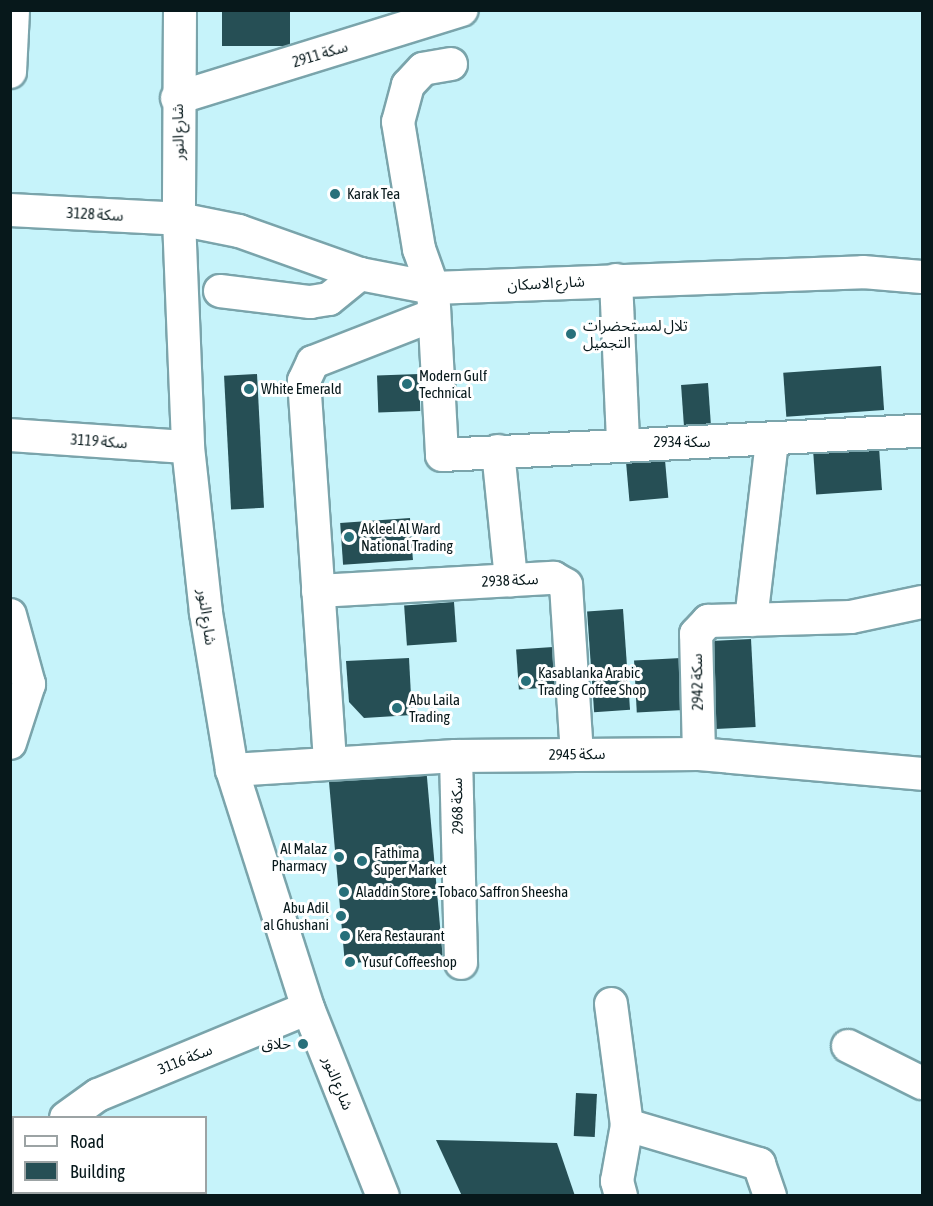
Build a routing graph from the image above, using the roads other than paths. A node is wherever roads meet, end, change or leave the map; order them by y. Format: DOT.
graph roads {
  1 [pos="13,10"];
  2 [pos="180,10"];
  3 [pos="462,10"];
  4 [pos="452,64"];
  5 [pos="10,72"];
  6 [pos="177,98"];
  7 [pos="10,210"];
  8 [pos="179,219"];
  9 [pos="360,274"];
  10 [pos="922,277"];
  11 [pos="616,280"];
  12 [pos="220,291"];
  13 [pos="432,302"];
  14 [pos="922,431"];
  15 [pos="10,435"];
  16 [pos="772,442"];
  17 [pos="623,443"];
  18 [pos="188,447"];
  19 [pos="498,451"];
  20 [pos="511,580"];
  21 [pos="318,591"];
  22 [pos="922,602"];
  23 [pos="10,615"];
  24 [pos="751,620"];
  25 [pos="10,743"];
  26 [pos="699,753"];
  27 [pos="577,754"];
  28 [pos="456,756"];
  29 [pos="330,761"];
  30 [pos="232,770"];
  31 [pos="922,774"];
  32 [pos="460,963"];
  33 [pos="611,1004"];
  34 [pos="308,1008"];
  35 [pos="848,1046"];
  36 [pos="922,1083"];
  37 [pos="68,1116"];
  38 [pos="627,1125"];
  39 [pos="383,1196"];
  40 [pos="621,1196"];
  41 [pos="770,1196"];
  1 -- 5 [label="street"];
  2 -- 6 [label="street, شارع النور"];
  3 -- 6 [label="street, سكة 2911"];
  4 -- 13 [label="street"];
  6 -- 8 [label="street, شارع النور"];
  7 -- 8 [label="street, سكة 3128"];
  8 -- 9 [label="street, شارع الاسكان"];
  8 -- 18 [label="street, شارع النور"];
  9 -- 12 [label="street"];
  9 -- 13 [label="street, شارع الاسكان"];
  10 -- 11 [label="street, شارع الاسكان"];
  11 -- 13 [label="street, شارع الاسكان"];
  11 -- 17 [label="street"];
  13 -- 19 [label="street, سكة 2934"];
  13 -- 21 [label="street"];
  14 -- 16 [label="street, سكة 2934"];
  15 -- 18 [label="street, سكة 3119"];
  16 -- 17 [label="street, سكة 2934"];
  16 -- 24 [label="street"];
  17 -- 19 [label="street, سكة 2934"];
  18 -- 30 [label="street, شارع النور"];
  19 -- 20 [label="street"];
  20 -- 21 [label="street, سكة 2938"];
  20 -- 27 [label="street, سكة 2938"];
  21 -- 29 [label="street"];
  22 -- 24 [label="street, سكة 2942"];
  23 -- 25 [label="street"];
  24 -- 26 [label="street, سكة 2942"];
  26 -- 27 [label="street, سكة 2945"];
  26 -- 31 [label="street, سكة 2945"];
  27 -- 28 [label="street, سكة 2945"];
  28 -- 29 [label="street, سكة 2945"];
  28 -- 32 [label="street, سكة 2968"];
  29 -- 30 [label="street, سكة 2945"];
  30 -- 34 [label="street, شارع النور"];
  33 -- 38 [label="street"];
  34 -- 37 [label="street, سكة 3116"];
  34 -- 39 [label="street, شارع النور"];
  35 -- 36 [label="street"];
  38 -- 40 [label="street"];
  38 -- 41 [label="street"];
}
